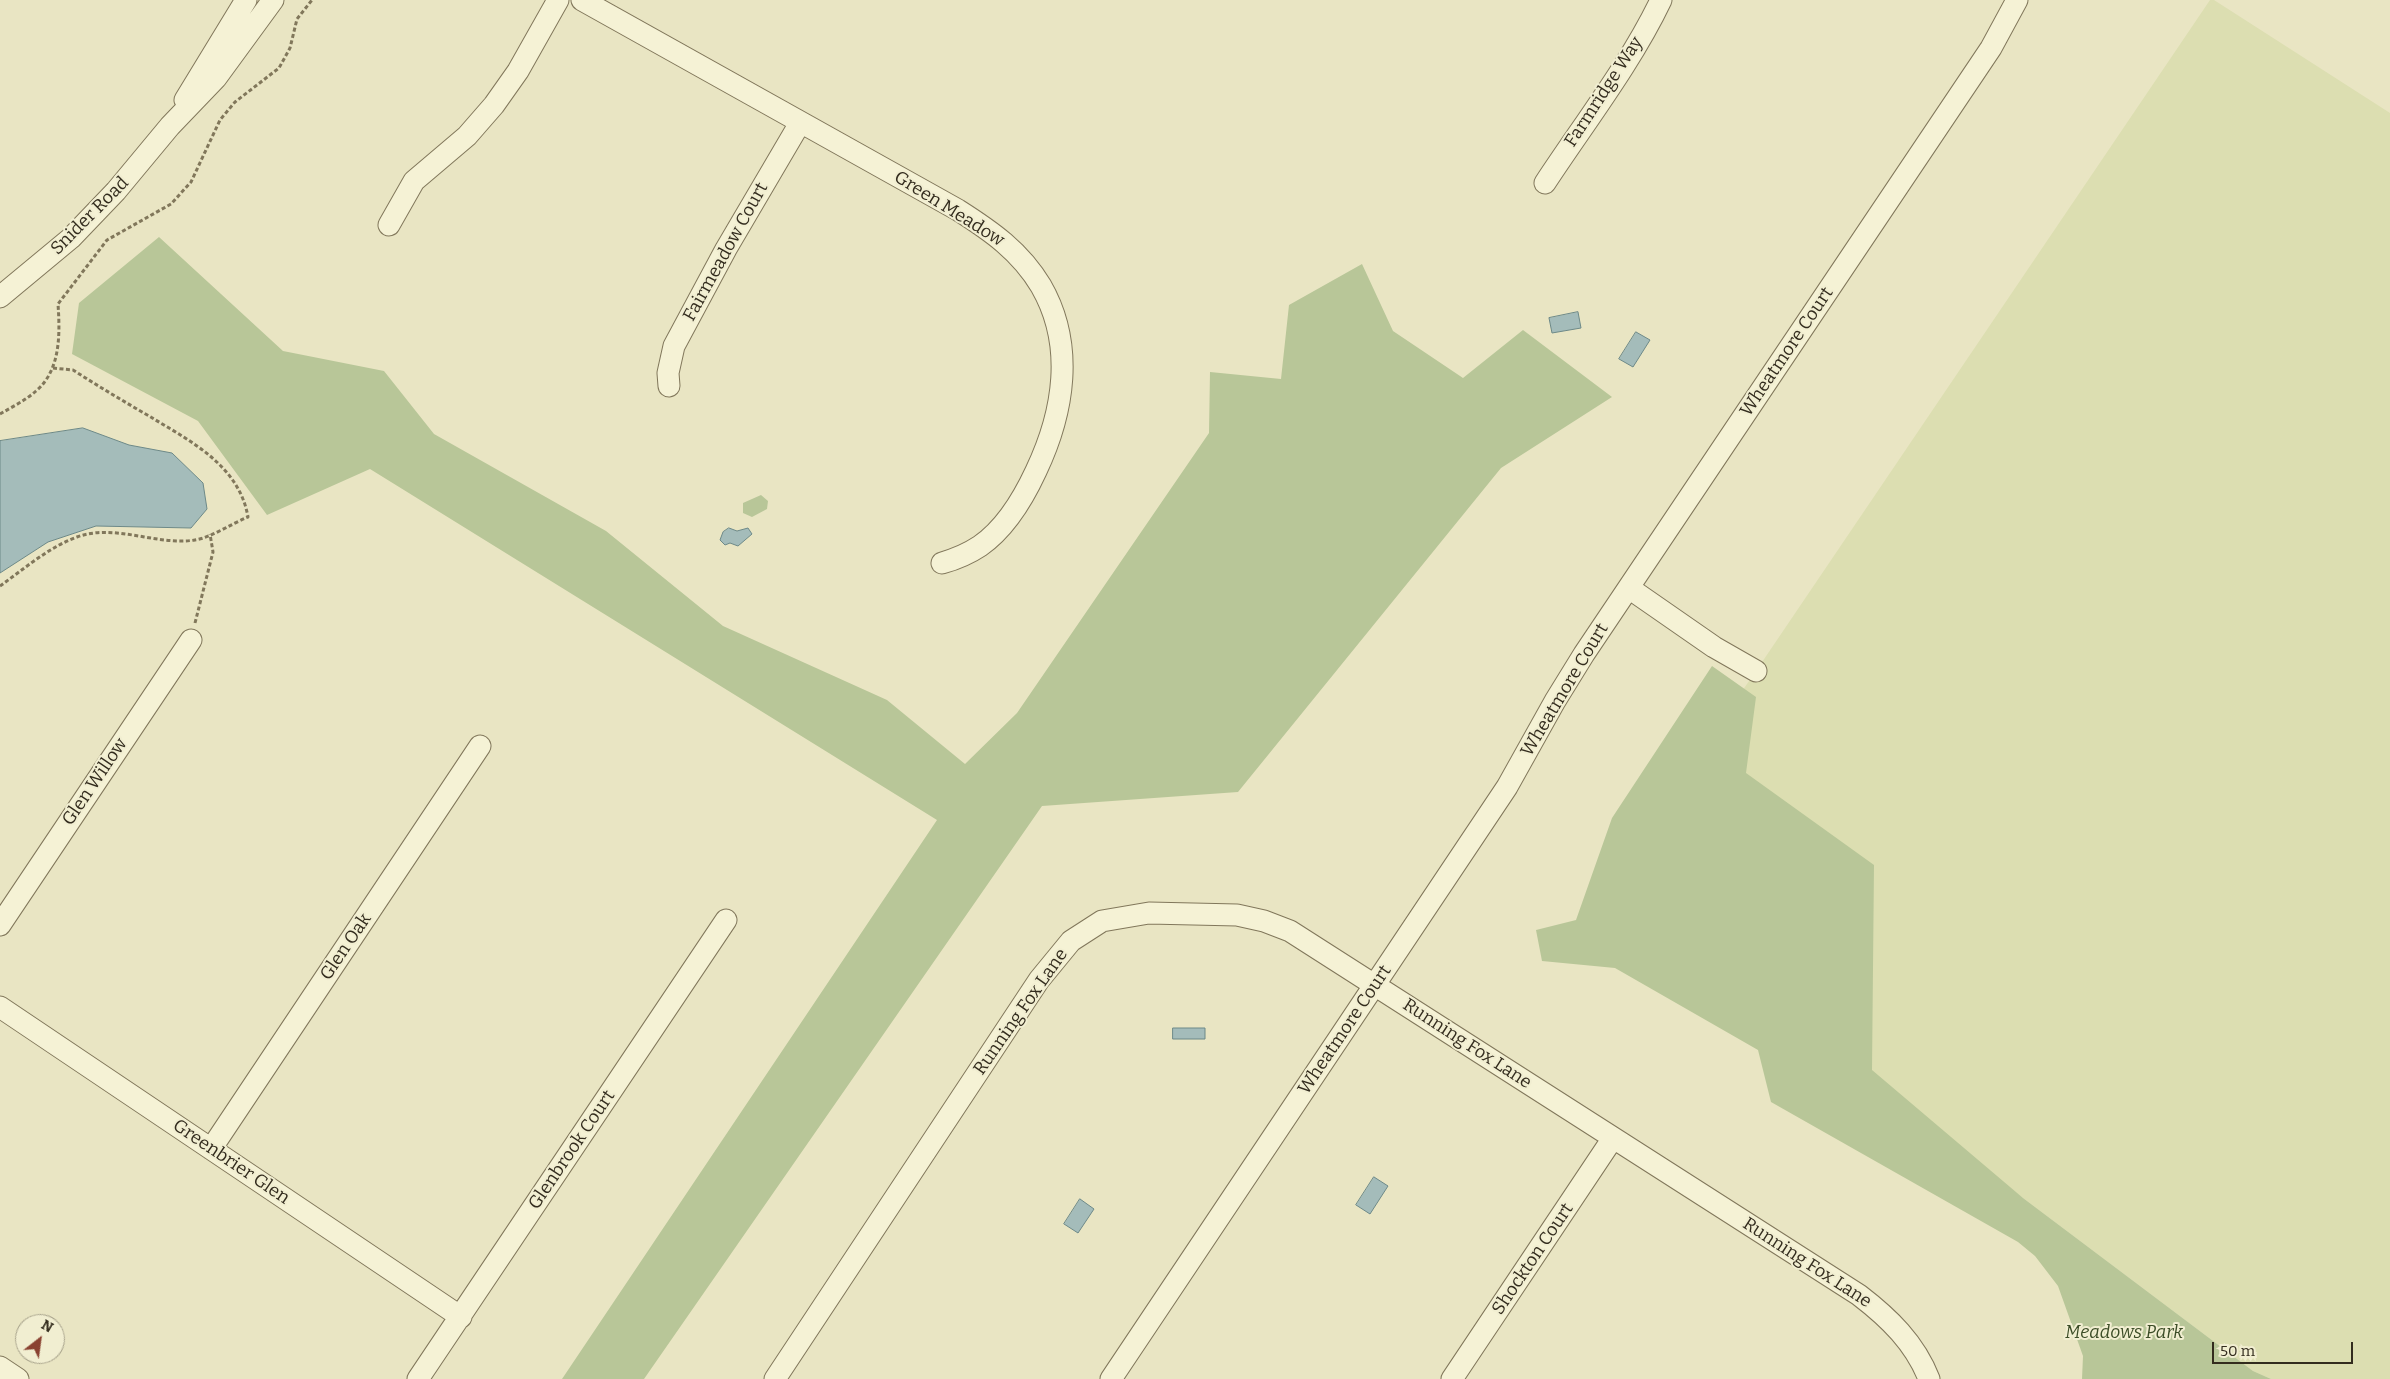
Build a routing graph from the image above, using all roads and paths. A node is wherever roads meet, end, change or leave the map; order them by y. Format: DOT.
graph roads {
  1 [pos="246,0"];
  2 [pos="273,0"];
  3 [pos="312,0"];
  4 [pos="558,0"];
  5 [pos="582,0"];
  6 [pos="1661,0"];
  7 [pos="2017,0"];
  8 [pos="800,123"];
  9 [pos="170,126"];
  10 [pos="1545,183"];
  11 [pos="388,225"];
  12 [pos="0,297"];
  13 [pos="52,368"];
  14 [pos="669,386"];
  15 [pos="0,414"];
  16 [pos="210,534"];
  17 [pos="942,564"];
  18 [pos="0,586"];
  19 [pos="1629,588"];
  20 [pos="191,640"];
  21 [pos="1756,671"];
  22 [pos="480,746"];
  23 [pos="726,920"];
  24 [pos="0,925"];
  25 [pos="1376,985"];
  26 [pos="0,1007"];
  27 [pos="1613,1138"];
  28 [pos="211,1149"];
  29 [pos="461,1317"];
  30 [pos="0,1367"];
  31 [pos="18,1379"];
  32 [pos="418,1379"];
  33 [pos="775,1379"];
  34 [pos="1111,1379"];
  35 [pos="1452,1379"];
  36 [pos="1930,1379"];
  1 -- 9 [label="street, Snider Road"];
  2 -- 9 [label="street, Snider Road"];
  3 -- 13 [label="path"];
  4 -- 11 [label="street"];
  5 -- 8 [label="street, Green Meadow"];
  6 -- 10 [label="street, Farmridge Way"];
  7 -- 19 [label="street, Wheatmore Court"];
  8 -- 14 [label="street, Fairmeadow Court"];
  8 -- 17 [label="street, Green Meadow"];
  9 -- 12 [label="street, Snider Road"];
  13 -- 15 [label="path"];
  13 -- 16 [label="path"];
  16 -- 18 [label="path"];
  16 -- 20 [label="path"];
  19 -- 21 [label="street"];
  19 -- 25 [label="street, Wheatmore Court"];
  20 -- 24 [label="street, Glen Willow"];
  22 -- 28 [label="street, Glen Oak"];
  23 -- 29 [label="street, Glenbrook Court"];
  25 -- 27 [label="street, Running Fox Lane"];
  25 -- 33 [label="street, Running Fox Lane"];
  25 -- 34 [label="street, Wheatmore Court"];
  26 -- 28 [label="street, Greenbrier Glen"];
  27 -- 35 [label="street, Shockton Court"];
  27 -- 36 [label="street, Running Fox Lane"];
  28 -- 29 [label="street, Greenbrier Glen"];
  29 -- 32 [label="street, Glenbrook Court"];
  30 -- 31 [label="street"];
}
